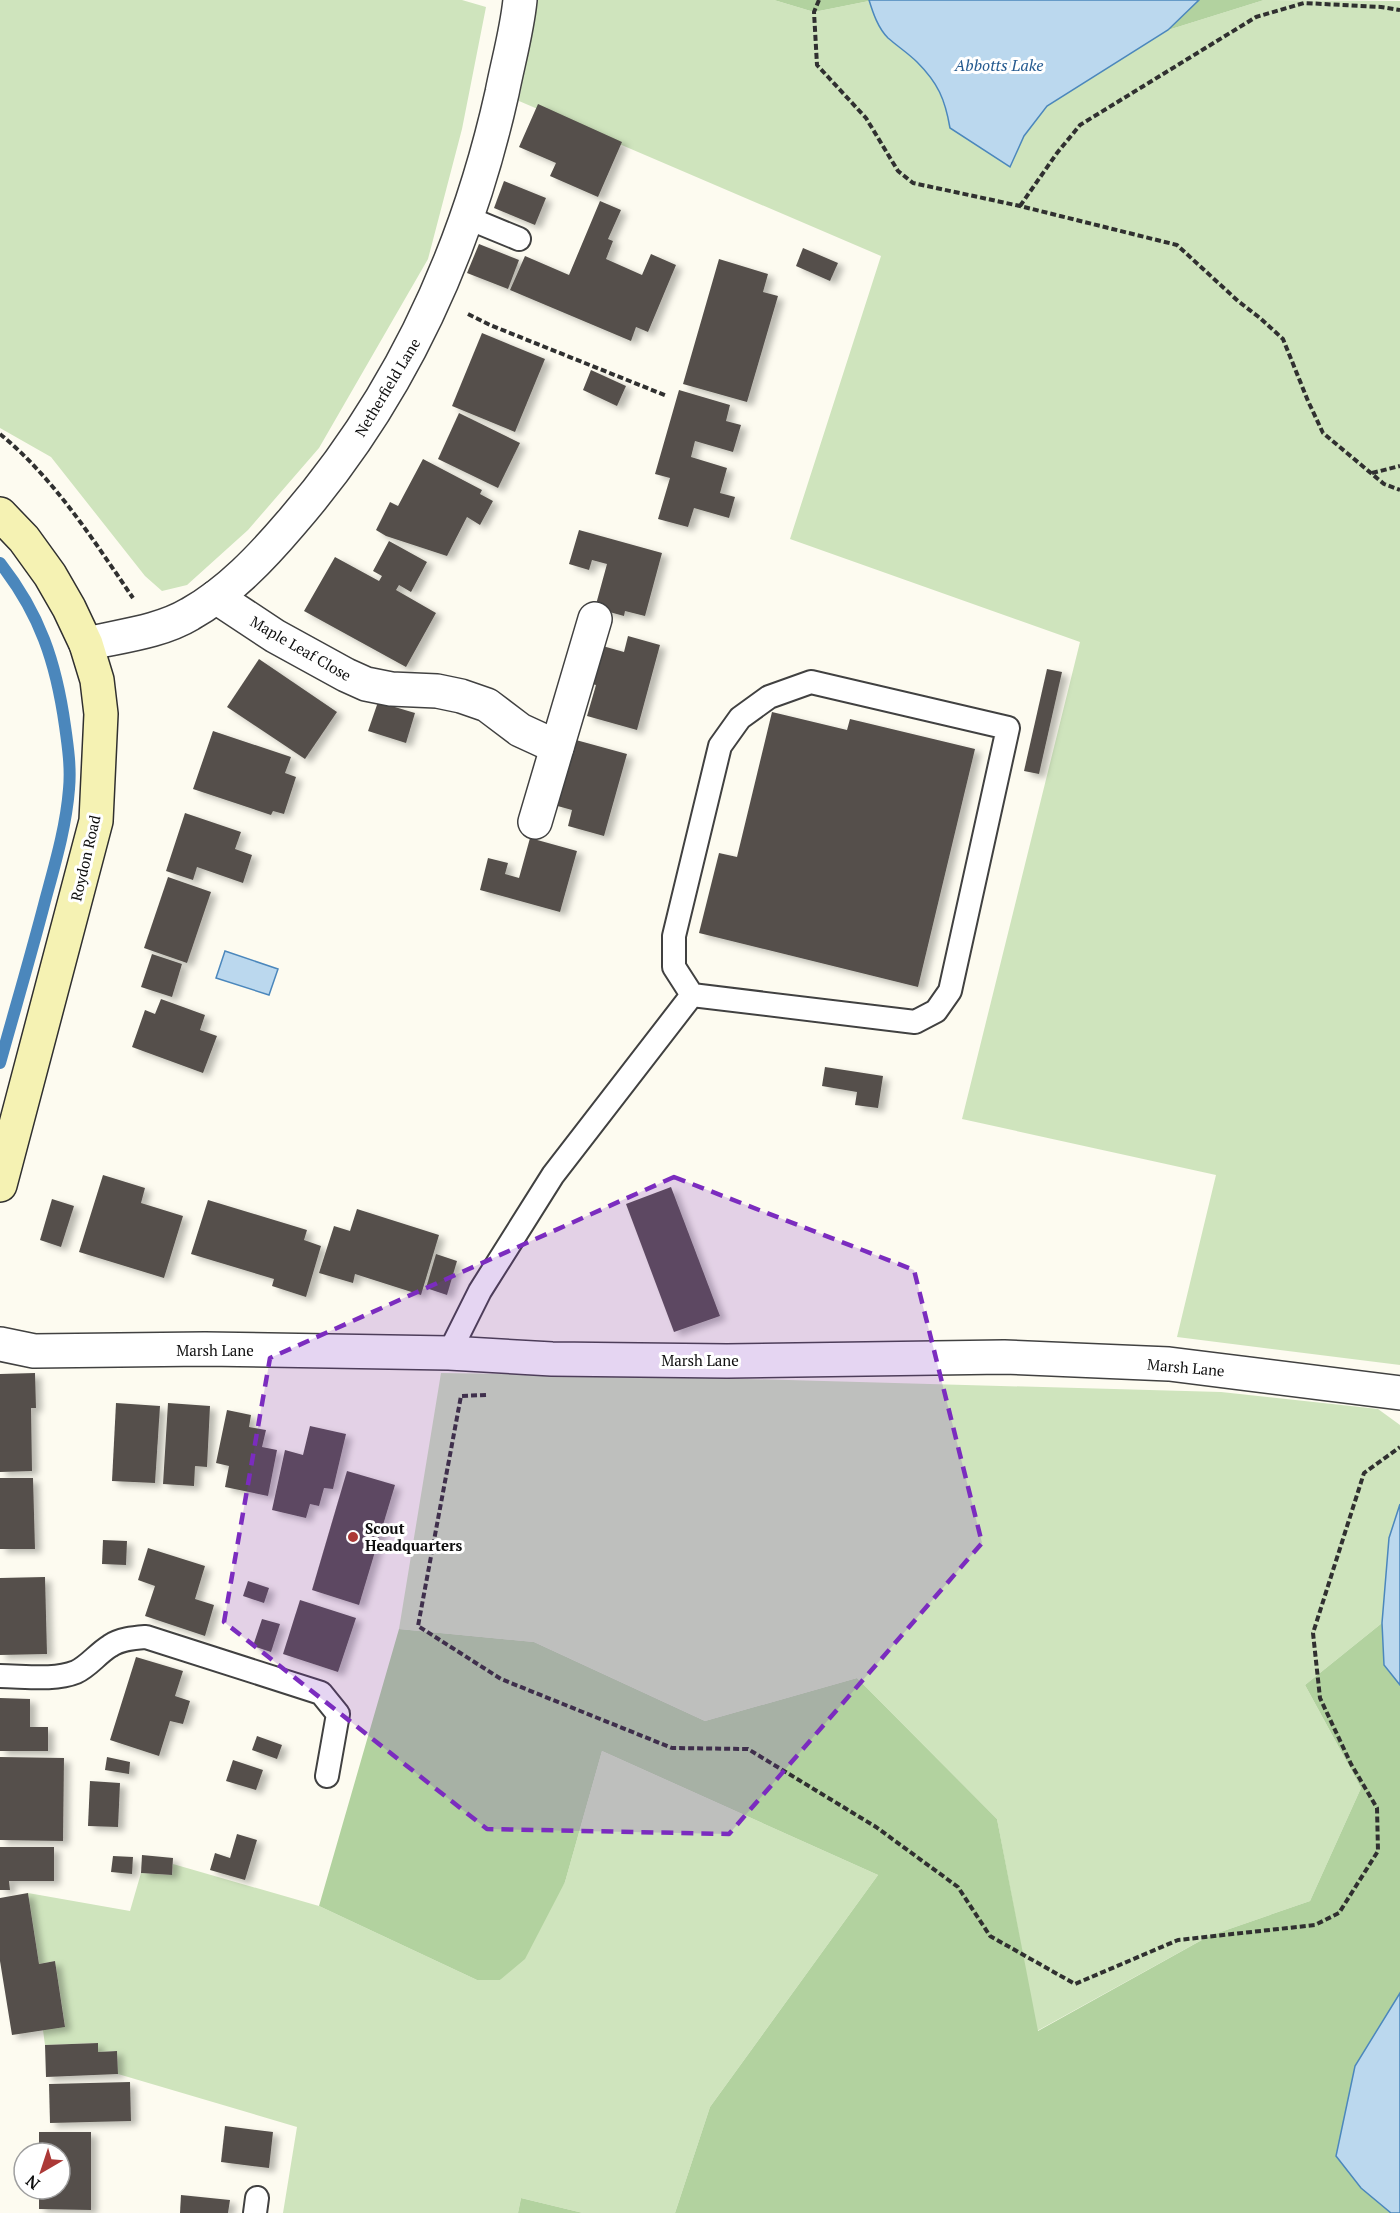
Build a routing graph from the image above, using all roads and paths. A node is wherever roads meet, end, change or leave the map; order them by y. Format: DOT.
graph roads {
  1 [pos="520,0"];
  2 [pos="819,0"];
  3 [pos="1400,10"];
  4 [pos="1020,206"];
  5 [pos="468,218"];
  6 [pos="519,239"];
  7 [pos="437,297"];
  8 [pos="667,396"];
  9 [pos="0,434"];
  10 [pos="1400,466"];
  11 [pos="1371,474"];
  12 [pos="1400,490"];
  13 [pos="0,514"];
  14 [pos="216,597"];
  15 [pos="595,619"];
  16 [pos="154,628"];
  17 [pos="86,644"];
  18 [pos="557,747"];
  19 [pos="535,822"];
  20 [pos="692,994"];
  21 [pos="0,1185"];
  22 [pos="0,1344"];
  23 [pos="449,1353"];
  24 [pos="1400,1393"];
  25 [pos="495,1394"];
  26 [pos="1400,1447"];
  27 [pos="0,1676"];
  28 [pos="327,1776"];
  1 -- 5 [label="street, Netherfield Lane"];
  2 -- 4 [label="path"];
  3 -- 4 [label="path"];
  4 -- 11 [label="path"];
  5 -- 6 [label="lane"];
  5 -- 7 [label="street, Netherfield Lane"];
  7 -- 8 [label="path"];
  7 -- 14 [label="street, Netherfield Lane"];
  9 -- 16 [label="path"];
  10 -- 11 [label="path"];
  11 -- 12 [label="path"];
  13 -- 17 [label="main road, Roydon Road"];
  14 -- 16 [label="street, Netherfield Lane"];
  14 -- 18 [label="street, Maple Leaf Close"];
  15 -- 18 [label="street"];
  16 -- 17 [label="street, Netherfield Lane"];
  17 -- 21 [label="main road, Roydon Road"];
  18 -- 19 [label="street"];
  20 -- 20 [label="lane"];
  20 -- 23 [label="lane"];
  22 -- 23 [label="street, Marsh Lane"];
  23 -- 24 [label="street, Marsh Lane"];
  25 -- 26 [label="path"];
  27 -- 28 [label="lane"];
}
